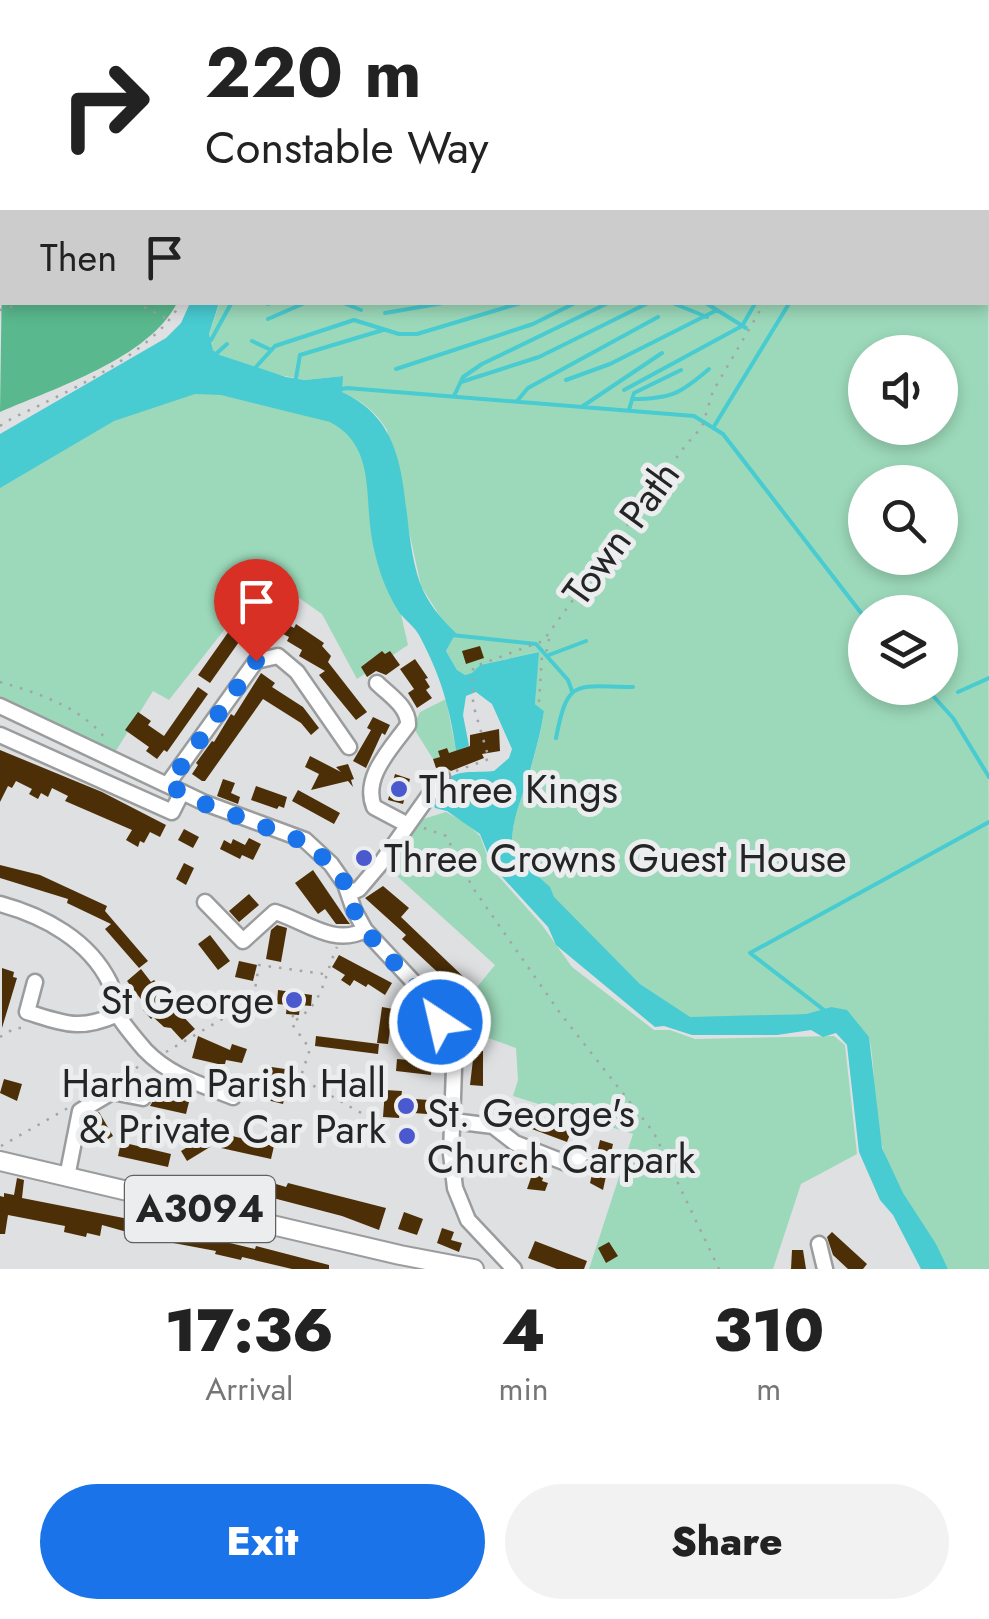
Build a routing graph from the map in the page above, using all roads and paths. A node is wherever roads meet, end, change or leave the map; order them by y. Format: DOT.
graph roads {
  1 [pos="140,305"];
  2 [pos="179,305"];
  3 [pos="763,305"];
  4 [pos="172,320"];
  5 [pos="0,426"];
  6 [pos="550,633"];
  7 [pos="0,682"];
  8 [pos="376,682"];
  9 [pos="539,702"];
  10 [pos="0,706"];
  11 [pos="0,735"];
  12 [pos="349,746"];
  13 [pos="109,758"];
  14 [pos="442,778"];
  15 [pos="175,788"];
  16 [pos="406,824"];
  17 [pos="350,893"];
  18 [pos="205,902"];
  19 [pos="0,904"];
  20 [pos="365,930"];
  21 [pos="340,937"];
  22 [pos="324,974"];
  23 [pos="35,982"];
  24 [pos="118,1014"];
  25 [pos="293,1015"];
  26 [pos="24,1020"];
  27 [pos="295,1021"];
  28 [pos="0,1037"];
  29 [pos="154,1058"];
  30 [pos="224,1088"];
  31 [pos="143,1098"];
  32 [pos="453,1121"];
  33 [pos="382,1125"];
  34 [pos="582,1154"];
  35 [pos="0,1161"];
  36 [pos="66,1178"];
  37 [pos="818,1244"];
  38 [pos="400,1256"];
  39 [pos="434,1269"];
  40 [pos="474,1269"];
  41 [pos="514,1269"];
  42 [pos="719,1269"];
  43 [pos="825,1269"];
  1 -- 4 [label="path"];
  2 -- 4 [label="path"];
  3 -- 6 [label="path, Town Path"];
  4 -- 5 [label="path"];
  6 -- 9 [label="path"];
  6 -- 14 [label="path, Town Path"];
  7 -- 13 [label="path"];
  8 -- 16 [label="street"];
  10 -- 13 [label="street"];
  11 -- 15 [label="street"];
  12 -- 15 [label="street"];
  13 -- 15 [label="street"];
  14 -- 16 [label="street"];
  15 -- 17 [label="street"];
  16 -- 17 [label="street"];
  16 -- 42 [label="path"];
  17 -- 20 [label="street"];
  18 -- 21 [label="street"];
  19 -- 24 [label="street"];
  20 -- 21 [label="street"];
  20 -- 32 [label="street"];
  21 -- 22 [label="path"];
  22 -- 27 [label="path"];
  22 -- 29 [label="path"];
  23 -- 26 [label="street"];
  24 -- 26 [label="street"];
  24 -- 29 [label="street"];
  25 -- 27 [label="path"];
  26 -- 28 [label="path"];
  27 -- 33 [label="path"];
  29 -- 30 [label="street"];
  31 -- 36 [label="street"];
  32 -- 34 [label="street"];
  32 -- 41 [label="street"];
  35 -- 36 [label="main road, A3094"];
  36 -- 38 [label="main road, A3094"];
  37 -- 43 [label="street"];
  38 -- 39 [label="main road, A3094"];
  38 -- 40 [label="main road, A3094"];
}
